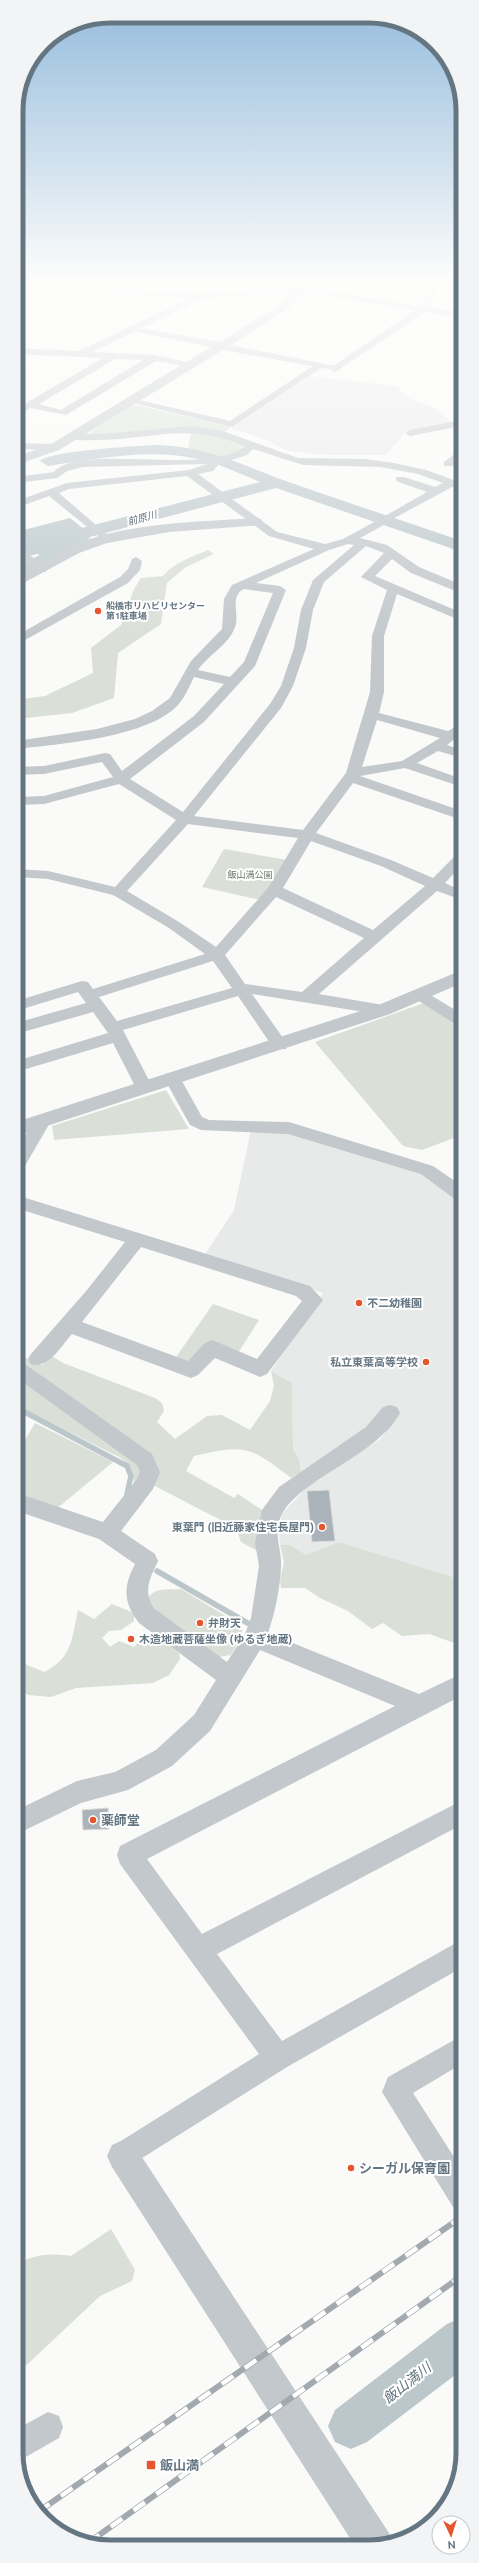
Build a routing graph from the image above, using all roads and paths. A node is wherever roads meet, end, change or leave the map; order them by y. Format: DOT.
graph roads {
  1 [pos="31,404"];
  2 [pos="79,404"];
  3 [pos="124,404"];
  4 [pos="145,404"];
  5 [pos="263,404"];
  6 [pos="23,409"];
  7 [pos="456,424"];
  8 [pos="410,433"];
  9 [pos="74,436"];
  10 [pos="253,444"];
  11 [pos="23,446"];
  12 [pos="55,446"];
  13 [pos="456,457"];
  14 [pos="23,459"];
  15 [pos="215,462"];
  16 [pos="448,464"];
  17 [pos="189,473"];
  18 [pos="23,479"];
  19 [pos="400,479"];
  20 [pos="452,482"];
  21 [pos="456,484"];
  22 [pos="435,491"];
  23 [pos="51,492"];
  24 [pos="23,502"];
  25 [pos="256,522"];
  26 [pos="100,533"];
  27 [pos="347,541"];
  28 [pos="364,542"];
  29 [pos="325,548"];
  30 [pos="391,553"];
  31 [pos="23,554"];
  32 [pos="136,561"];
  33 [pos="42,569"];
  34 [pos="23,579"];
  35 [pos="242,585"];
  36 [pos="456,587"];
  37 [pos="393,588"];
  38 [pos="456,614"];
  39 [pos="23,637"];
  40 [pos="190,672"];
  41 [pos="233,682"];
  42 [pos="372,715"];
  43 [pos="456,731"];
  44 [pos="449,736"];
  45 [pos="23,744"];
  46 [pos="437,746"];
  47 [pos="456,752"];
  48 [pos="406,764"];
  49 [pos="23,771"];
  50 [pos="351,775"];
  51 [pos="121,780"];
  52 [pos="456,781"];
  53 [pos="23,801"];
  54 [pos="456,814"];
  55 [pos="184,819"];
  56 [pos="307,835"];
  57 [pos="456,863"];
  58 [pos="23,873"];
  59 [pos="436,884"];
  60 [pos="274,890"];
  61 [pos="118,892"];
  62 [pos="456,893"];
  63 [pos="375,937"];
  64 [pos="217,955"];
  65 [pos="456,979"];
  66 [pos="240,989"];
  67 [pos="422,994"];
  68 [pos="306,998"];
  69 [pos="93,1000"];
  70 [pos="23,1004"];
  71 [pos="383,1010"];
  72 [pos="456,1017"];
  73 [pos="23,1026"];
  74 [pos="115,1031"];
  75 [pos="280,1045"];
  76 [pos="23,1064"];
  77 [pos="172,1078"];
  78 [pos="144,1088"];
  79 [pos="42,1121"];
  80 [pos="23,1127"];
  81 [pos="23,1155"];
  82 [pos="456,1190"];
  83 [pos="23,1203"];
  84 [pos="137,1239"];
  85 [pos="69,1325"];
  86 [pos="38,1360"];
  87 [pos="23,1373"];
  88 [pos="390,1413"];
  89 [pos="23,1504"];
  90 [pos="107,1533"];
  91 [pos="255,1638"];
  92 [pos="230,1677"];
  93 [pos="456,1686"];
  94 [pos="419,1705"];
  95 [pos="456,1814"];
  96 [pos="23,1819"];
  97 [pos="198,1950"];
  98 [pos="456,1958"];
  99 [pos="456,2052"];
  100 [pos="278,2058"];
  101 [pos="122,2156"];
  102 [pos="456,2180"];
  103 [pos="48,2427"];
  104 [pos="23,2443"];
  105 [pos="372,2540"];
  1 -- 2 [label="street"];
  1 -- 6 [label="street"];
  3 -- 9 [label="street"];
  4 -- 5 [label="street"];
  7 -- 8 [label="street"];
  9 -- 10 [label="street"];
  9 -- 12 [label="street"];
  10 -- 15 [label="street"];
  10 -- 20 [label="street"];
  11 -- 12 [label="street"];
  12 -- 14 [label="street"];
  13 -- 16 [label="street"];
  15 -- 17 [label="street"];
  15 -- 18 [label="street"];
  17 -- 23 [label="street"];
  17 -- 25 [label="street"];
  19 -- 22 [label="street"];
  20 -- 21 [label="street"];
  20 -- 22 [label="street"];
  22 -- 27 [label="street"];
  23 -- 24 [label="street"];
  23 -- 26 [label="street"];
  25 -- 26 [label="street"];
  25 -- 29 [label="street"];
  26 -- 33 [label="street"];
  27 -- 28 [label="street"];
  27 -- 29 [label="street"];
  28 -- 30 [label="street"];
  28 -- 55 [label="street"];
  29 -- 35 [label="street"];
  30 -- 36 [label="street"];
  30 -- 37 [label="street"];
  31 -- 33 [label="street"];
  32 -- 39 [label="street"];
  33 -- 34 [label="street"];
  35 -- 40 [label="street"];
  35 -- 41 [label="street"];
  37 -- 38 [label="street"];
  37 -- 42 [label="street"];
  40 -- 41 [label="street"];
  40 -- 45 [label="street"];
  41 -- 51 [label="street"];
  42 -- 44 [label="street"];
  42 -- 50 [label="street"];
  43 -- 44 [label="street"];
  44 -- 46 [label="street"];
  46 -- 47 [label="street"];
  46 -- 48 [label="street"];
  48 -- 50 [label="street"];
  48 -- 52 [label="street"];
  49 -- 51 [label="street"];
  50 -- 54 [label="street"];
  50 -- 56 [label="street"];
  51 -- 53 [label="street"];
  51 -- 55 [label="street"];
  55 -- 56 [label="street"];
  55 -- 61 [label="street"];
  56 -- 59 [label="street"];
  56 -- 60 [label="street"];
  57 -- 59 [label="street"];
  58 -- 61 [label="street"];
  59 -- 62 [label="street"];
  59 -- 63 [label="street"];
  60 -- 63 [label="street"];
  60 -- 64 [label="street"];
  61 -- 64 [label="street"];
  63 -- 68 [label="street"];
  64 -- 66 [label="street"];
  64 -- 69 [label="street"];
  65 -- 67 [label="street"];
  66 -- 68 [label="street"];
  66 -- 74 [label="street"];
  66 -- 75 [label="street"];
  67 -- 71 [label="street"];
  67 -- 72 [label="street"];
  68 -- 71 [label="street"];
  69 -- 70 [label="street"];
  69 -- 73 [label="street"];
  69 -- 74 [label="street"];
  71 -- 75 [label="street"];
  74 -- 76 [label="street"];
  74 -- 78 [label="street"];
  75 -- 77 [label="street"];
  77 -- 78 [label="street"];
  77 -- 82 [label="street"];
  78 -- 79 [label="street"];
  79 -- 80 [label="street"];
  79 -- 81 [label="street"];
  83 -- 84 [label="street"];
  84 -- 85 [label="street"];
  84 -- 85 [label="street"];
  85 -- 86 [label="street"];
  87 -- 90 [label="street"];
  88 -- 91 [label="street"];
  89 -- 90 [label="street"];
  90 -- 92 [label="street"];
  91 -- 92 [label="street"];
  91 -- 94 [label="street"];
  92 -- 96 [label="street"];
  93 -- 94 [label="street"];
  94 -- 97 [label="street"];
  95 -- 97 [label="street"];
  97 -- 100 [label="street"];
  98 -- 100 [label="street"];
  99 -- 102 [label="street"];
  100 -- 101 [label="street"];
  101 -- 105 [label="street"];
  103 -- 104 [label="street"];
}
